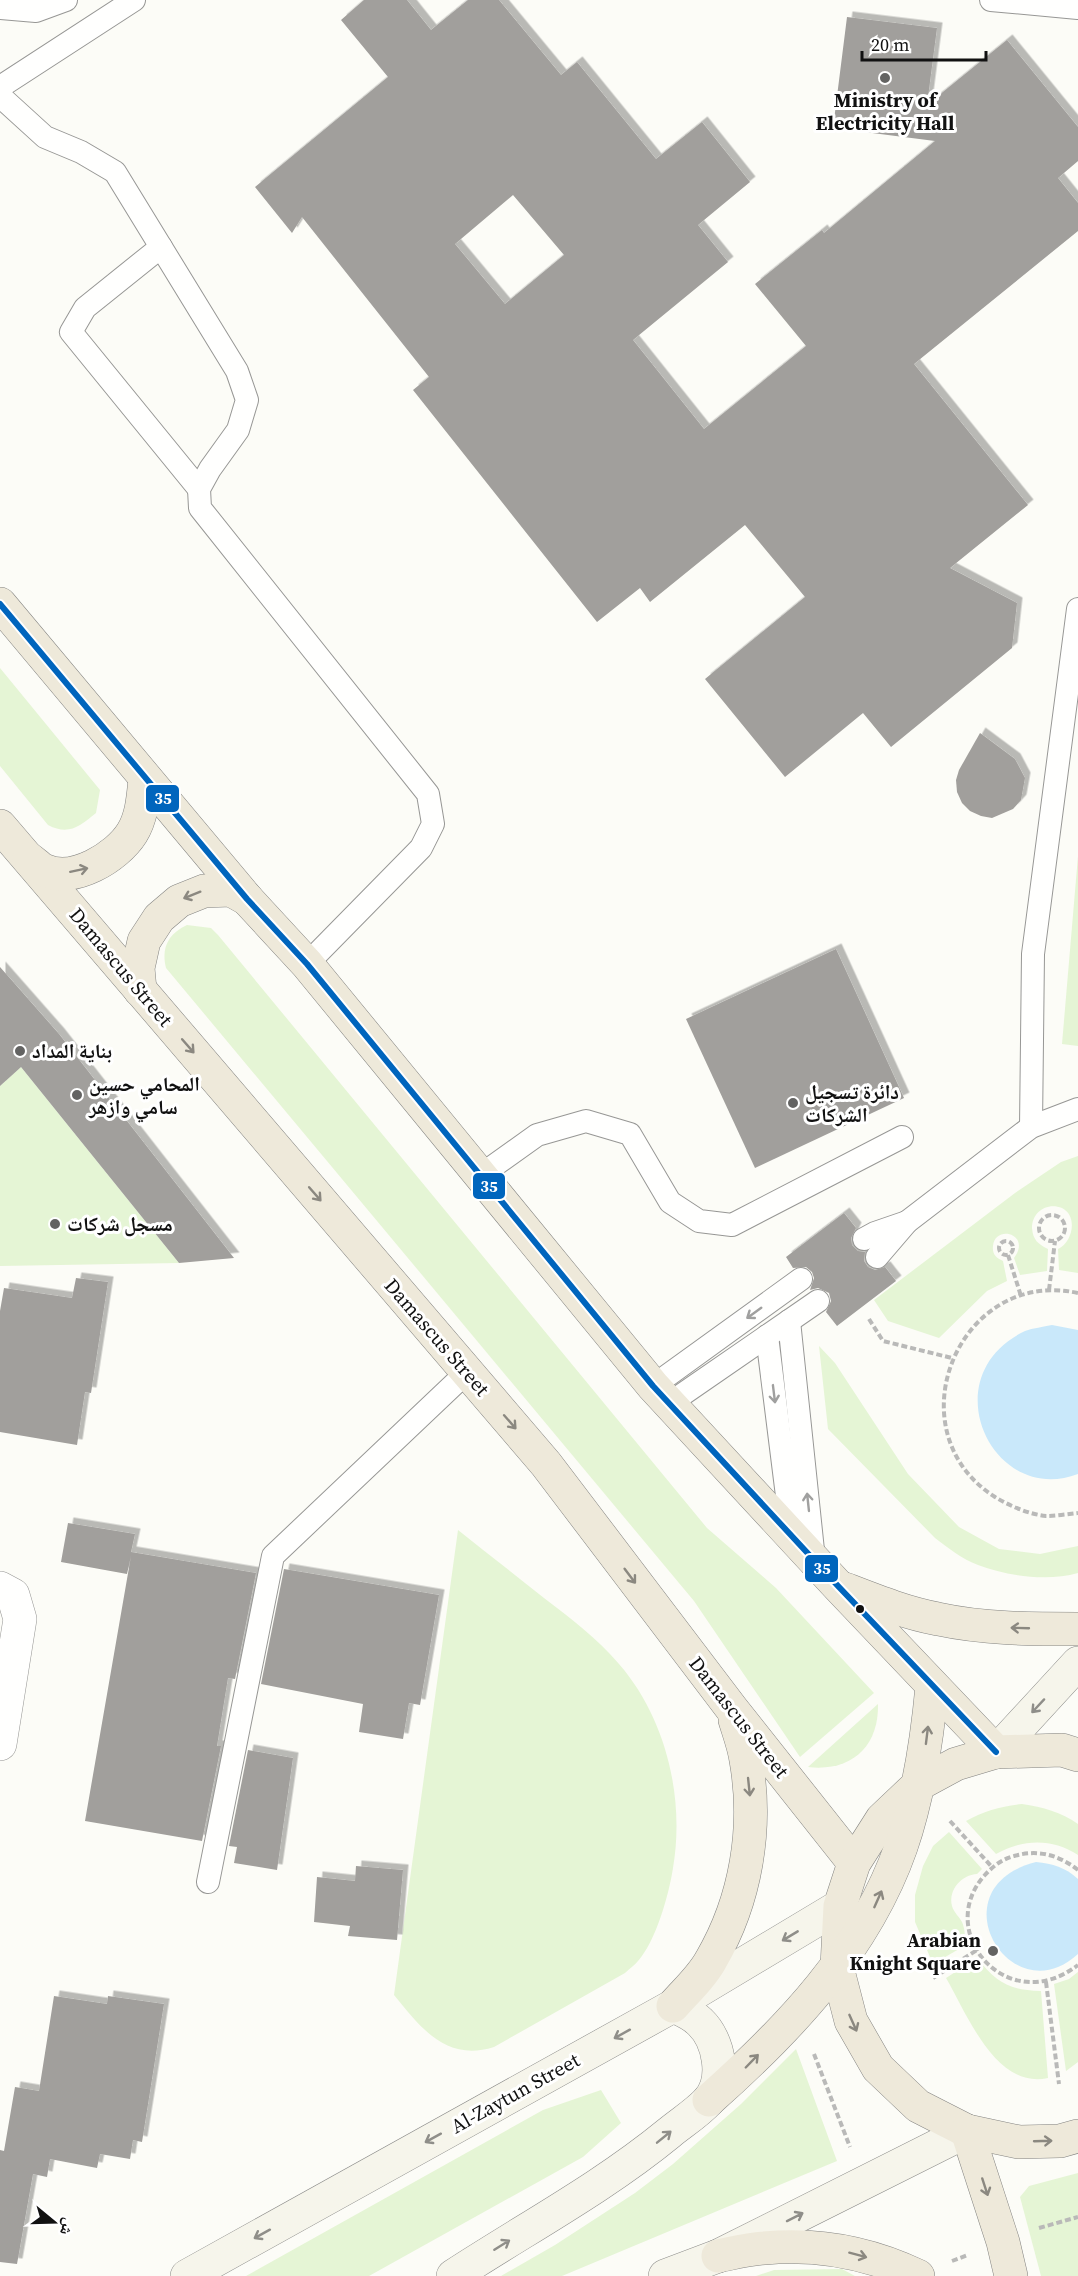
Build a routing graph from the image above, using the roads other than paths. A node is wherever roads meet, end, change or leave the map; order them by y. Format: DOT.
graph roads {
  1 [pos="66,0"];
  2 [pos="134,0"];
  3 [pos="991,0"];
  4 [pos="0,8"];
  5 [pos="1078,8"];
  6 [pos="0,87"];
  7 [pos="0,96"];
  8 [pos="161,247"];
  9 [pos="199,489"];
  10 [pos="0,604"];
  11 [pos="1078,609"];
  12 [pos="145,780"];
  13 [pos="0,826"];
  14 [pos="26,856"];
  15 [pos="247,900"];
  16 [pos="308,964"];
  17 [pos="140,990"];
  18 [pos="1078,1109"];
  19 [pos="1031,1127"];
  20 [pos="902,1137"];
  21 [pos="481,1175"];
  22 [pos="871,1248"];
  23 [pos="801,1279"];
  24 [pos="818,1301"];
  25 [pos="789,1321"];
  26 [pos="767,1336"];
  27 [pos="466,1372"];
  28 [pos="662,1395"];
  29 [pos="792,1536"];
  30 [pos="814,1560"];
  31 [pos="838,1586"];
  32 [pos="0,1588"];
  33 [pos="1078,1629"];
  34 [pos="1078,1664"];
  35 [pos="932,1686"];
  36 [pos="732,1710"];
  37 [pos="0,1744"];
  38 [pos="996,1752"];
  39 [pos="1078,1755"];
  40 [pos="919,1784"];
  41 [pos="855,1863"];
  42 [pos="208,1882"];
  43 [pos="840,1906"];
  44 [pos="837,1967"];
  45 [pos="673,2006"];
  46 [pos="709,2100"];
  47 [pos="967,2131"];
  48 [pos="1078,2136"];
  49 [pos="717,2256"];
  50 [pos="187,2276"];
  51 [pos="453,2276"];
  52 [pos="665,2276"];
  53 [pos="918,2276"];
  54 [pos="1011,2276"];
  1 -- 4 [label="lane"];
  2 -- 6 [label="lane"];
  3 -- 5 [label="lane"];
  7 -- 8 [label="lane"];
  8 -- 9 [label="lane"];
  8 -- 9 [label="lane"];
  9 -- 16 [label="lane"];
  10 -- 12 [label="main road"];
  11 -- 19 [label="lane"];
  14 -- 12 [label="main road, one-way"];
  12 -- 15 [label="main road"];
  13 -- 14 [label="main road, Damascus Street"];
  14 -- 17 [label="main road, Damascus Street"];
  15 -- 16 [label="main road"];
  15 -- 17 [label="main road, one-way"];
  16 -- 21 [label="main road"];
  17 -- 27 [label="main road, Damascus Street, one-way"];
  18 -- 19 [label="lane"];
  19 -- 22 [label="lane"];
  20 -- 21 [label="lane"];
  21 -- 28 [label="main road"];
  23 -- 28 [label="lane, one-way"];
  24 -- 25 [label="lane"];
  25 -- 26 [label="lane"];
  30 -- 25 [label="lane, one-way"];
  26 -- 28 [label="lane"];
  26 -- 29 [label="lane, one-way"];
  27 -- 36 [label="main road, Damascus Street, one-way"];
  27 -- 42 [label="lane"];
  28 -- 29 [label="main road"];
  29 -- 30 [label="main road"];
  30 -- 31 [label="main road"];
  33 -- 31 [label="main road, one-way"];
  31 -- 35 [label="main road"];
  32 -- 37 [label="street"];
  34 -- 38 [label="main road, one-way"];
  35 -- 38 [label="main road"];
  40 -- 35 [label="main road, one-way"];
  36 -- 41 [label="main road, Damascus Street"];
  36 -- 45 [label="main road, one-way"];
  38 -- 39 [label="main road"];
  38 -- 40 [label="main road"];
  40 -- 41 [label="main road"];
  44 -- 40 [label="main road, one-way"];
  41 -- 43 [label="main road"];
  43 -- 44 [label="main road"];
  43 -- 45 [label="main road, Al-Zaytun Street, one-way"];
  46 -- 44 [label="main road, one-way"];
  44 -- 47 [label="main road, one-way"];
  45 -- 46 [label="main road"];
  45 -- 50 [label="main road, Al-Zaytun Street, one-way"];
  51 -- 46 [label="main road, one-way"];
  47 -- 48 [label="main road, one-way"];
  49 -- 47 [label="main road, one-way"];
  47 -- 54 [label="main road, one-way"];
  49 -- 52 [label="main road"];
  49 -- 53 [label="main road, one-way"];
}
